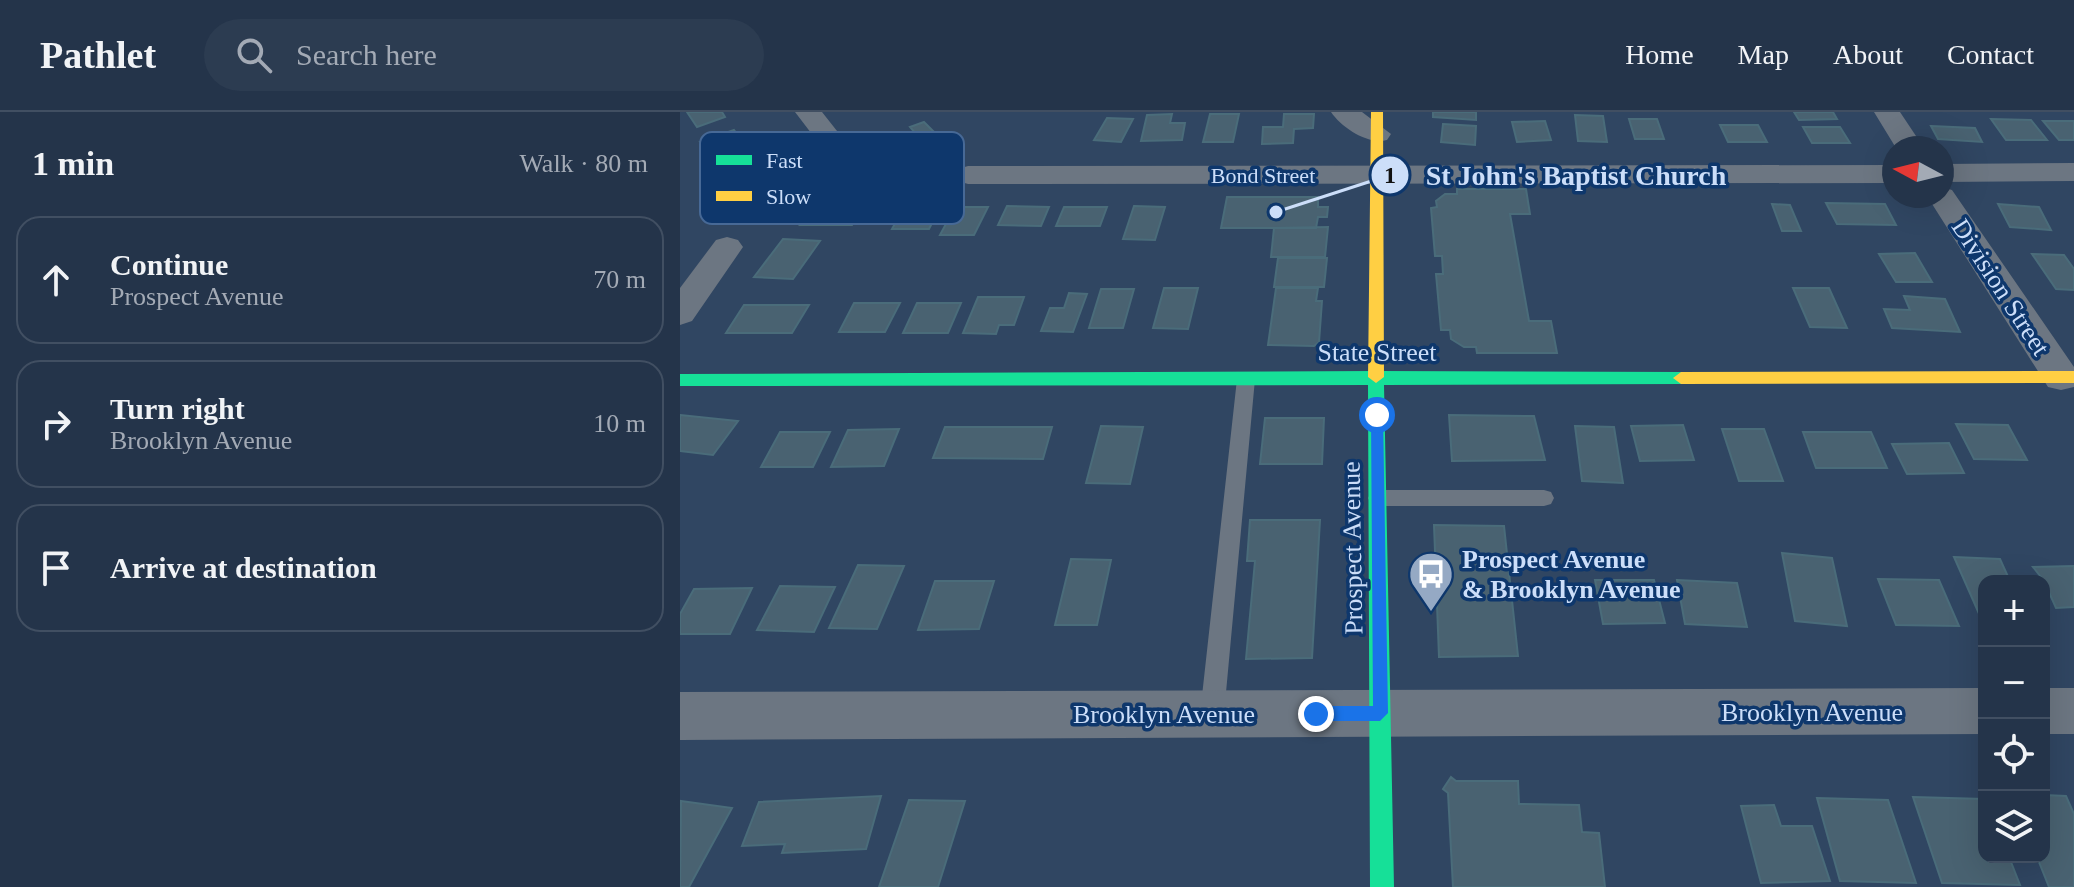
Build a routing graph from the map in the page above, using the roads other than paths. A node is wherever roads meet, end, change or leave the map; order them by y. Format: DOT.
graph roads {
  1 [pos="808,112"];
  2 [pos="1344,112"];
  3 [pos="1887,112"];
  4 [pos="1377,123"];
  5 [pos="824,132"];
  6 [pos="1902,136"];
  7 [pos="2074,172"];
  8 [pos="1954,173"];
  9 [pos="1377,174"];
  10 [pos="1882,174"];
  11 [pos="968,175"];
  12 [pos="1950,208"];
  13 [pos="727,247"];
  14 [pos="680,313"];
  15 [pos="2067,377"];
  16 [pos="1376,378"];
  17 [pos="1246,379"];
  18 [pos="680,380"];
  19 [pos="1378,498"];
  20 [pos="1544,498"];
  21 [pos="1978,711"];
  22 [pos="2050,711"];
  23 [pos="2074,711"];
  24 [pos="1380,713"];
  25 [pos="1212,714"];
  26 [pos="680,716"];
  27 [pos="1382,887"];
  1 -- 5 [label="street"];
  2 -- 4 [label="street"];
  3 -- 6 [label="street"];
  4 -- 9 [label="street, Prospect Avenue"];
  7 -- 8 [label="street"];
  9 -- 10 [label="street, Bond Street"];
  9 -- 11 [label="street, Bond Street"];
  9 -- 16 [label="street, Prospect Avenue"];
  12 -- 15 [label="street, Division Street"];
  13 -- 14 [label="street"];
  15 -- 16 [label="street, State Street"];
  16 -- 17 [label="street, State Street"];
  16 -- 19 [label="street, Prospect Avenue"];
  17 -- 18 [label="street, State Street"];
  17 -- 25 [label="lane"];
  19 -- 20 [label="lane"];
  19 -- 24 [label="street, Prospect Avenue"];
  21 -- 24 [label="street, Brooklyn Avenue"];
  22 -- 23 [label="street"];
  24 -- 25 [label="street, Brooklyn Avenue"];
  24 -- 27 [label="street, Prospect Avenue"];
  25 -- 26 [label="street, Brooklyn Avenue"];
}
